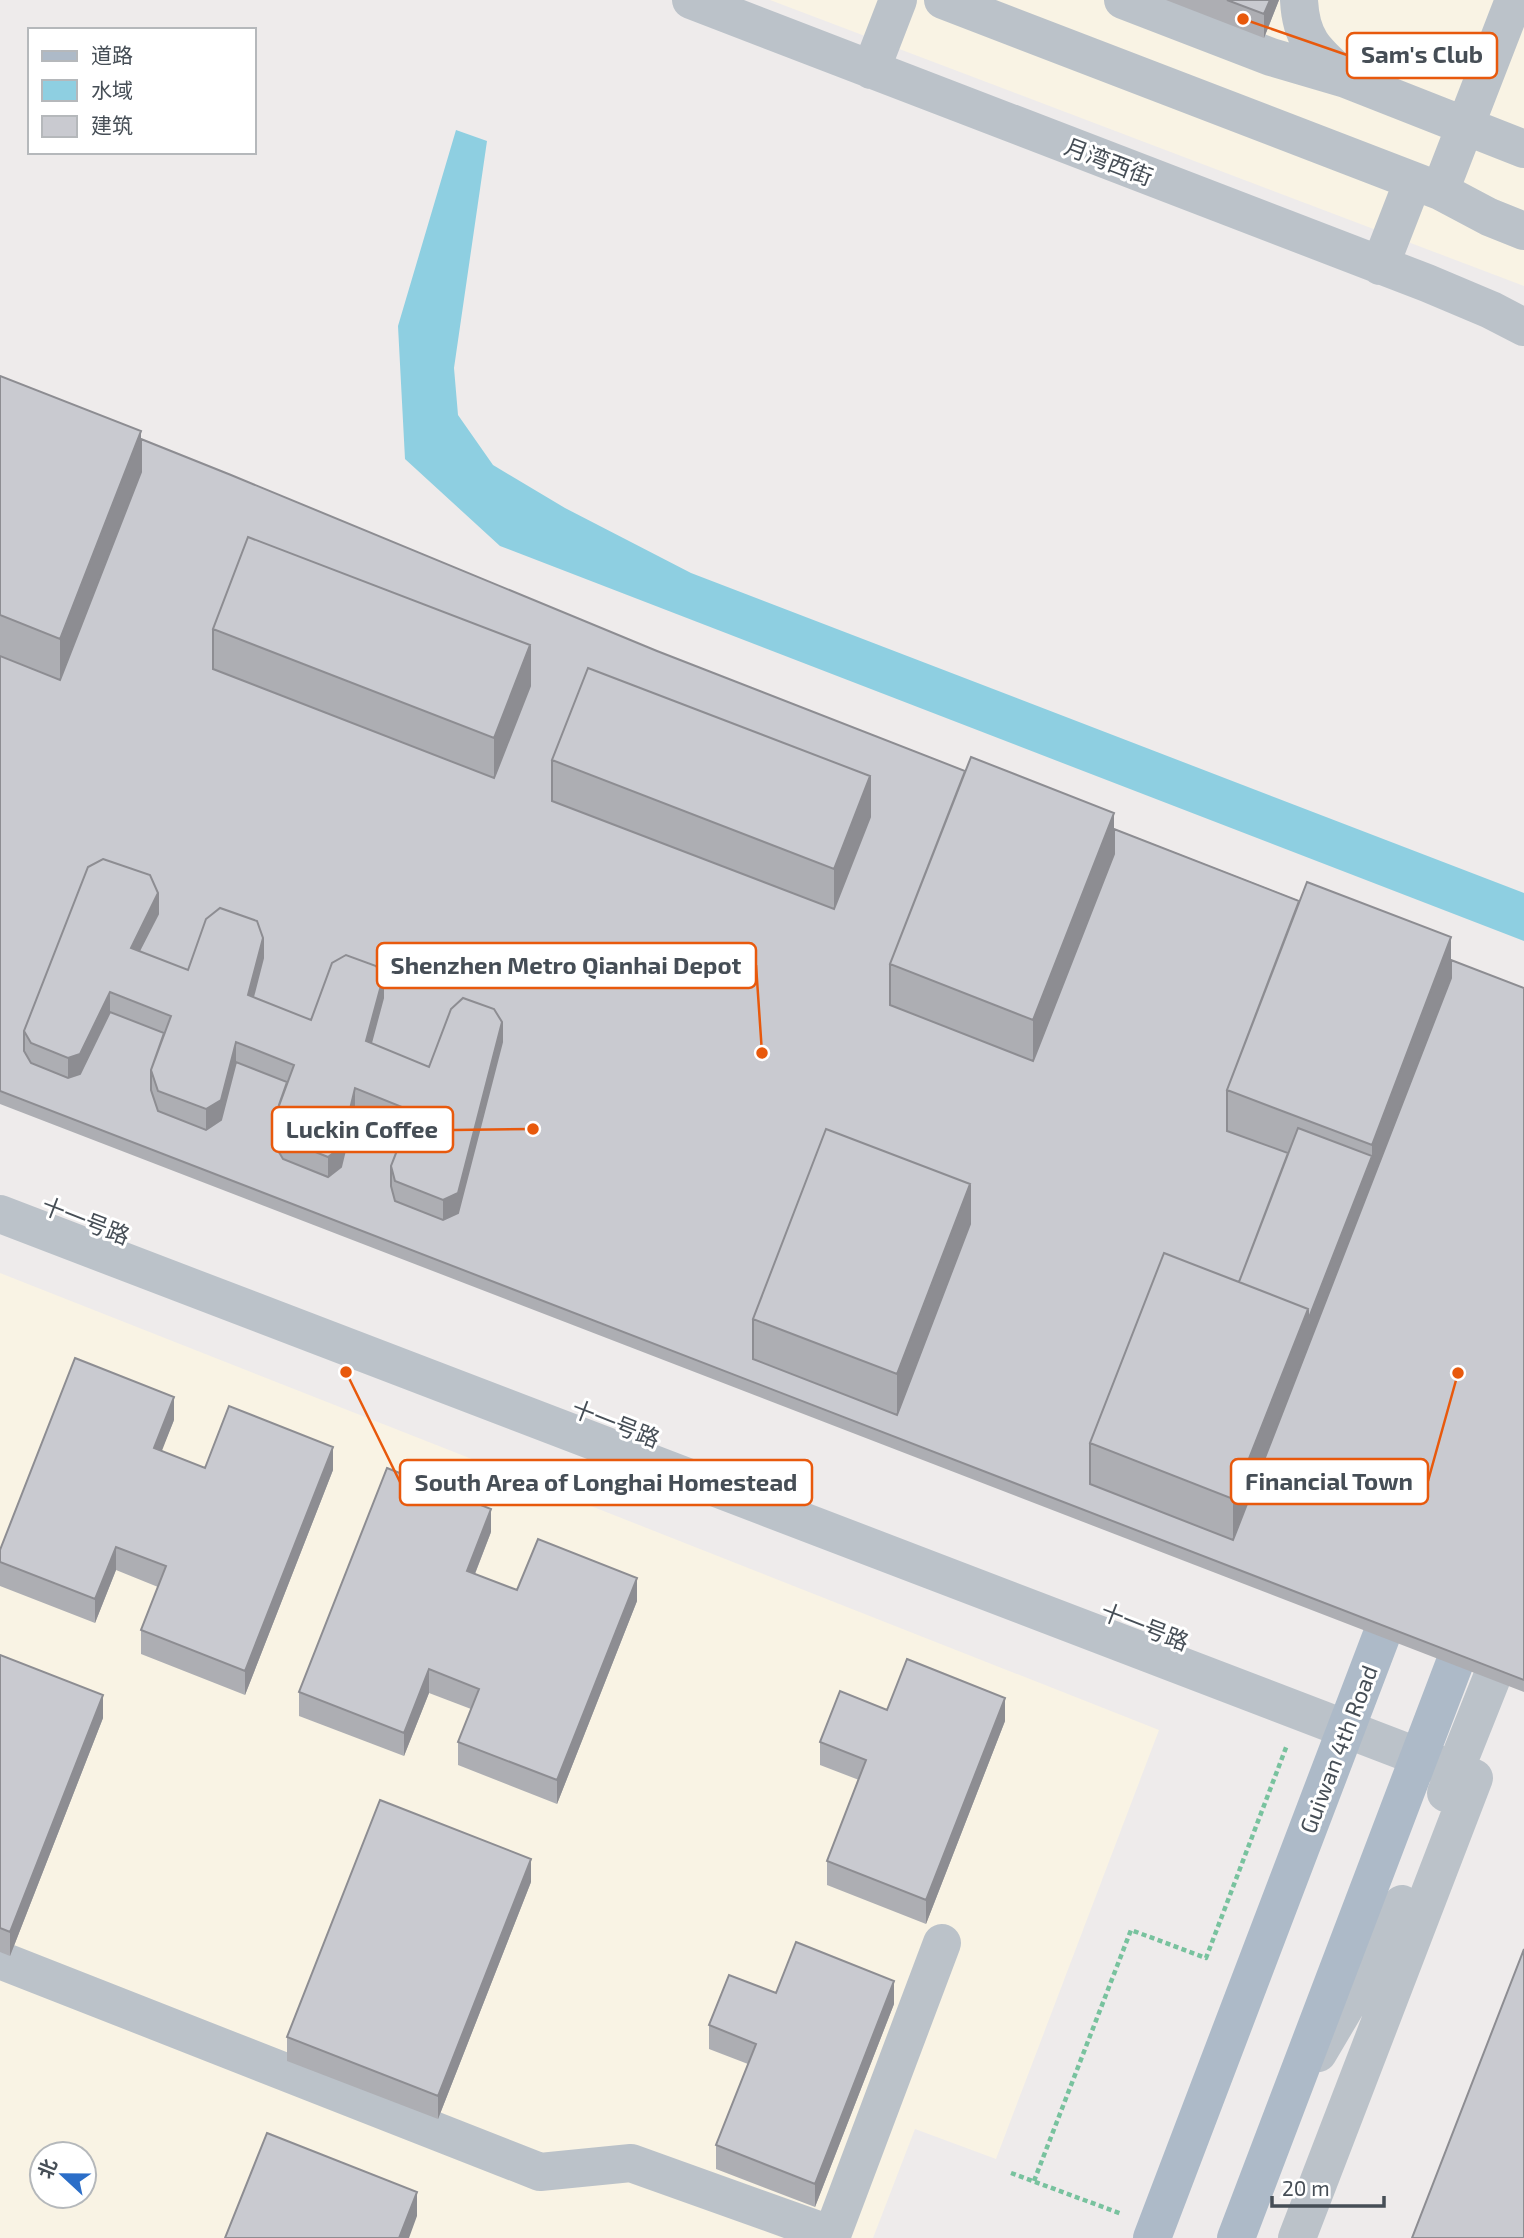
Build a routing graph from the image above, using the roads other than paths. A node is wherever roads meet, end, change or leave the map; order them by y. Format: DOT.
graph roads {
  1 [pos="691,0"];
  2 [pos="898,0"];
  3 [pos="943,0"];
  4 [pos="1123,0"];
  5 [pos="1299,0"];
  6 [pos="1511,0"];
  7 [pos="871,70"];
  8 [pos="1346,79"];
  9 [pos="1462,124"];
  10 [pos="1524,149"];
  11 [pos="1426,186"];
  12 [pos="1524,231"];
  13 [pos="1380,265"];
  14 [pos="1524,327"];
  15 [pos="0,1186"];
  16 [pos="0,1214"];
  17 [pos="1412,1557"];
  18 [pos="1484,1586"];
  19 [pos="1524,1597"];
  20 [pos="1354,1706"];
  21 [pos="1427,1734"];
  22 [pos="1463,1748"];
  23 [pos="942,1943"];
  24 [pos="0,1960"];
  25 [pos="1285,2108"];
  26 [pos="1143,2229"];
  27 [pos="1236,2238"];
  28 [pos="1297,2238"];
  1 -- 7 [label="street, 月湾西街"];
  2 -- 7 [label="street"];
  3 -- 11 [label="street"];
  4 -- 8 [label="street"];
  5 -- 8 [label="street"];
  6 -- 9 [label="street"];
  6 -- 11 [label="street"];
  7 -- 13 [label="street, 月湾西街"];
  8 -- 9 [label="street"];
  9 -- 10 [label="street"];
  11 -- 12 [label="street"];
  11 -- 13 [label="street"];
  13 -- 14 [label="street, 月湾西街"];
  15 -- 20 [label="street, 十一号路"];
  16 -- 28 [label="street"];
  17 -- 20 [label="main road, Guiwan 4th Road"];
  18 -- 21 [label="main road"];
  19 -- 22 [label="street"];
  20 -- 21 [label="street, 十一号路"];
  20 -- 26 [label="main road, Guiwan 4th Road"];
  21 -- 22 [label="street, 十一号路"];
  21 -- 25 [label="main road"];
  22 -- 25 [label="street"];
  23 -- 24 [label="street"];
  25 -- 27 [label="main road"];
}
